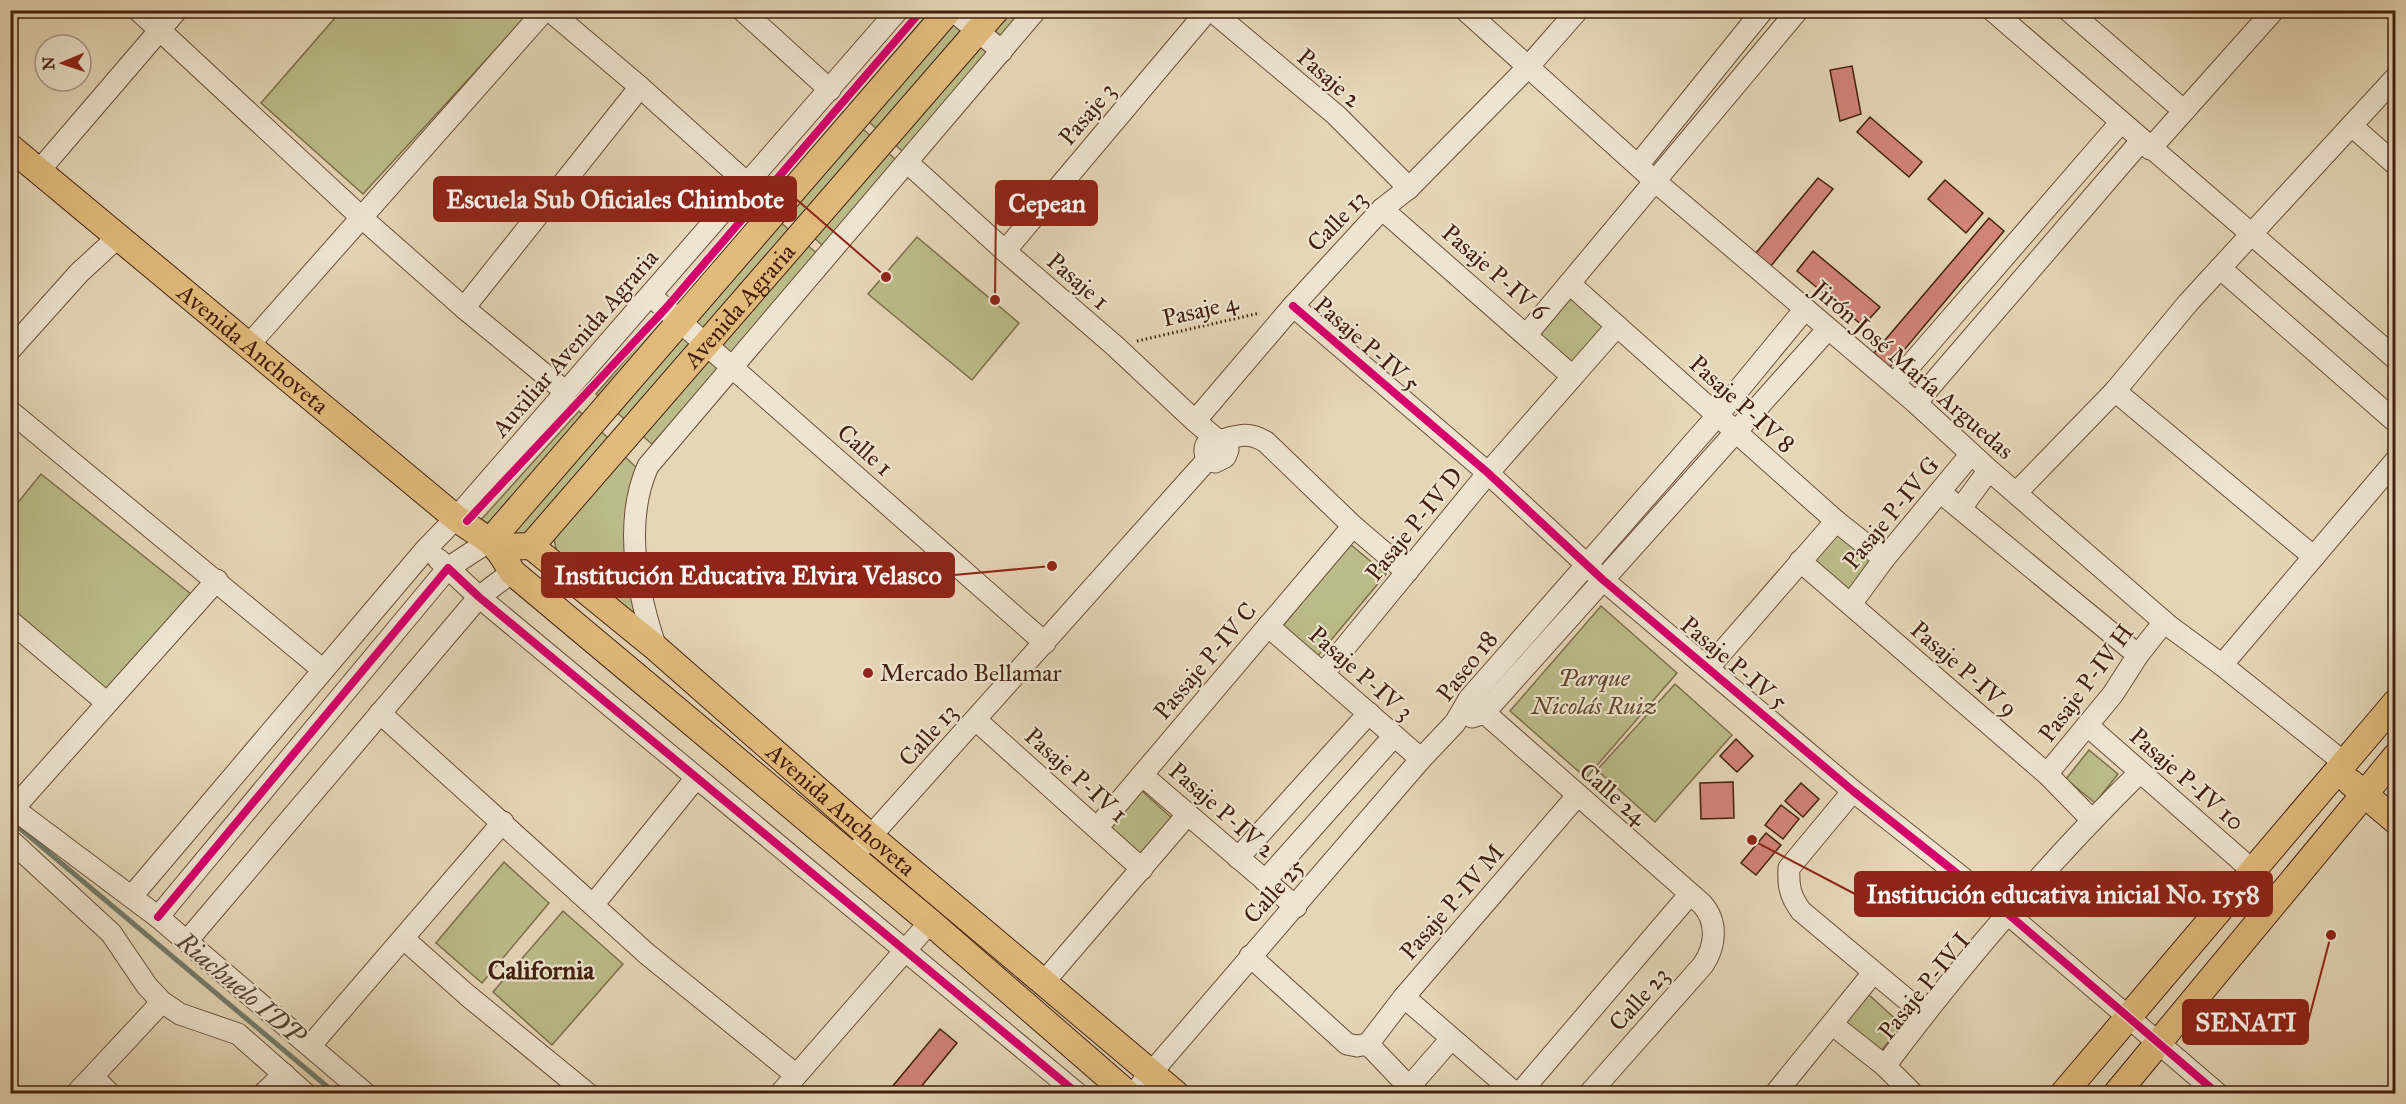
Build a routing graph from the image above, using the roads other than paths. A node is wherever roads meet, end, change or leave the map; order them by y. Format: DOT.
graph roads {
  1 [pos="138,10"];
  2 [pos="177,10"];
  3 [pos="545,10"];
  4 [pos="549,10"];
  5 [pos="742,10"];
  6 [pos="898,10"];
  7 [pos="951,10"];
  8 [pos="996,10"];
  9 [pos="1036,10"];
  10 [pos="1210,10"];
  11 [pos="1465,10"];
  12 [pos="1763,10"];
  13 [pos="1798,10"];
  14 [pos="2067,10"];
  15 [pos="2274,10"];
  16 [pos="1999,13"];
  17 [pos="1567,14"];
  18 [pos="159,29"];
  19 [pos="977,32"];
  20 [pos="1002,51"];
  21 [pos="1528,67"];
  22 [pos="2396,77"];
  23 [pos="640,87"];
  24 [pos="830,90"];
  25 [pos="2184,111"];
  26 [pos="2121,122"];
  27 [pos="2352,126"];
  28 [pos="2146,145"];
  29 [pos="10,147"];
  30 [pos="908,163"];
  31 [pos="1638,165"];
  32 [pos="2396,165"];
  33 [pos="38,172"];
  34 [pos="1656,182"];
  35 [pos="748,184"];
  36 [pos="1409,188"];
  37 [pos="1382,209"];
  38 [pos="361,217"];
  39 [pos="2253,234"];
  40 [pos="117,238"];
  41 [pos="1005,251"];
  42 [pos="2220,268"];
  43 [pos="1570,284"];
  44 [pos="651,296"];
  45 [pos="1293,306"];
  46 [pos="464,308"];
  47 [pos="1805,309"];
  48 [pos="682,322"];
  49 [pos="1617,326"];
  50 [pos="1828,329"];
  51 [pos="1527,334"];
  52 [pos="706,343"];
  53 [pos="247,347"];
  54 [pos="10,350"];
  55 [pos="2396,359"];
  56 [pos="734,367"];
  57 [pos="1572,376"];
  58 [pos="1894,384"];
  59 [pos="2115,391"];
  60 [pos="566,392"];
  61 [pos="1917,403"];
  62 [pos="10,411"];
  63 [pos="1717,416"];
  64 [pos="1195,421"];
  65 [pos="2396,422"];
  66 [pos="1734,431"];
  67 [pos="1218,439"];
  68 [pos="1971,454"];
  69 [pos="2396,460"];
  70 [pos="1989,470"];
  71 [pos="1488,473"];
  72 [pos="1940,492"];
  73 [pos="2016,493"];
  74 [pos="1961,508"];
  75 [pos="456,518"];
  76 [pos="1836,521"];
  77 [pos="1353,526"];
  78 [pos="494,544"];
  79 [pos="531,546"];
  80 [pos="426,549"];
  81 [pos="2314,557"];
  82 [pos="1884,559"];
  83 [pos="1800,561"];
  84 [pos="1585,564"];
  85 [pos="448,568"];
  86 [pos="1407,572"];
  87 [pos="512,573"];
  88 [pos="1602,579"];
  89 [pos="217,580"];
  90 [pos="479,597"];
  91 [pos="1851,604"];
  92 [pos="10,621"];
  93 [pos="2164,622"];
  94 [pos="1268,626"];
  95 [pos="1045,643"];
  96 [pos="656,648"];
  97 [pos="2138,655"];
  98 [pos="2222,665"];
  99 [pos="1709,667"];
  100 [pos="323,670"];
  101 [pos="1323,674"];
  102 [pos="2396,702"];
  103 [pos="107,703"];
  104 [pos="1477,706"];
  105 [pos="380,713"];
  106 [pos="1369,713"];
  107 [pos="976,720"];
  108 [pos="1455,723"];
  109 [pos="2088,726"];
  110 [pos="1394,736"];
  111 [pos="1421,759"];
  112 [pos="2341,760"];
  113 [pos="2140,772"];
  114 [pos="2390,773"];
  115 [pos="2047,774"];
  116 [pos="1142,775"];
  117 [pos="696,778"];
  118 [pos="1853,791"];
  119 [pos="2363,794"];
  120 [pos="1577,796"];
  121 [pos="12,808"];
  122 [pos="1188,814"];
  123 [pos="2092,820"];
  124 [pos="2396,821"];
  125 [pos="502,822"];
  126 [pos="1097,828"];
  127 [pos="870,836"];
  128 [pos="10,840"];
  129 [pos="852,857"];
  130 [pos="1238,858"];
  131 [pos="1142,869"];
  132 [pos="2252,870"];
  133 [pos="1265,881"];
  134 [pos="1690,894"];
  135 [pos="132,897"];
  136 [pos="593,905"];
  137 [pos="1296,907"];
  138 [pos="2008,914"];
  139 [pos="158,917"];
  140 [pos="930,922"];
  141 [pos="1714,933"];
  142 [pos="404,939"];
  143 [pos="187,941"];
  144 [pos="905,951"];
  145 [pos="1250,956"];
  146 [pos="1873,973"];
  147 [pos="1044,983"];
  148 [pos="1404,997"];
  149 [pos="162,1002"];
  150 [pos="1924,1014"];
  151 [pos="2127,1016"];
  152 [pos="1833,1025"];
  153 [pos="1451,1039"];
  154 [pos="2157,1041"];
  155 [pos="1368,1044"];
  156 [pos="310,1045"];
  157 [pos="1885,1066"];
  158 [pos="284,1074"];
  159 [pos="1152,1074"];
  160 [pos="796,1075"];
  161 [pos="93,1077"];
  162 [pos="1066,1090"];
  163 [pos="1406,1090"];
  164 [pos="76,1094"];
  165 [pos="110,1094"];
  166 [pos="263,1094"];
  167 [pos="306,1094"];
  168 [pos="366,1094"];
  169 [pos="588,1094"];
  170 [pos="780,1094"];
  171 [pos="1128,1094"];
  172 [pos="1133,1094"];
  173 [pos="1176,1094"];
  174 [pos="1517,1094"];
  175 [pos="1589,1094"];
  176 [pos="1775,1094"];
  177 [pos="1913,1094"];
  178 [pos="2063,1094"];
  179 [pos="2116,1094"];
  180 [pos="2218,1094"];
  1 -- 18 [label="street"];
  2 -- 18 [label="street"];
  3 -- 38 [label="street"];
  4 -- 23 [label="street"];
  5 -- 24 [label="street"];
  6 -- 24 [label="street, Auxiliar Avenida Agraria"];
  7 -- 19 [label="street"];
  7 -- 48 [label="main road, Avenida Agraria"];
  8 -- 19 [label="main road, Avenida Agraria"];
  9 -- 20 [label="street"];
  10 -- 36 [label="street, Pasaje 2"];
  10 -- 41 [label="street, Pasaje 3"];
  11 -- 21 [label="street, Jirón José María Arguedas"];
  12 -- 31 [label="street"];
  13 -- 34 [label="street"];
  14 -- 25 [label="street"];
  15 -- 25 [label="street"];
  16 -- 26 [label="street"];
  17 -- 21 [label="street, Calle 13"];
  18 -- 33 [label="street"];
  18 -- 38 [label="street"];
  19 -- 20 [label="street"];
  19 -- 52 [label="main road, Avenida Agraria"];
  20 -- 30 [label="street"];
  21 -- 31 [label="street, Jirón José María Arguedas"];
  21 -- 36 [label="street, Calle 13"];
  22 -- 27 [label="street"];
  23 -- 35 [label="street"];
  23 -- 46 [label="street"];
  24 -- 35 [label="street, Auxiliar Avenida Agraria"];
  25 -- 28 [label="street"];
  26 -- 28 [label="street"];
  26 -- 58 [label="street"];
  27 -- 32 [label="street"];
  27 -- 39 [label="street"];
  28 -- 39 [label="street"];
  28 -- 61 [label="street"];
  29 -- 33 [label="main road, Avenida Anchoveta"];
  30 -- 41 [label="street, Pasaje 1"];
  30 -- 56 [label="street"];
  31 -- 34 [label="street, Jirón José María Arguedas"];
  33 -- 40 [label="main road, Avenida Anchoveta"];
  34 -- 43 [label="street"];
  34 -- 47 [label="street, Jirón José María Arguedas"];
  35 -- 44 [label="street, Auxiliar Avenida Agraria"];
  36 -- 37 [label="street, Calle 13"];
  37 -- 45 [label="street, Calle 13"];
  37 -- 51 [label="street, Pasaje P-IV 6"];
  38 -- 46 [label="street"];
  38 -- 53 [label="street"];
  39 -- 42 [label="street"];
  39 -- 55 [label="street"];
  40 -- 53 [label="main road, Avenida Anchoveta"];
  40 -- 54 [label="street"];
  41 -- 64 [label="street, Pasaje 1"];
  42 -- 59 [label="street"];
  42 -- 65 [label="street"];
  43 -- 49 [label="street, Pasaje P-IV 8"];
  43 -- 51 [label="street"];
  44 -- 48 [label="street, Calle 1"];
  44 -- 60 [label="street, Auxiliar Avenida Agraria"];
  45 -- 64 [label="street, Calle 13"];
  45 -- 71 [label="street, Pasaje P-IV 5"];
  46 -- 60 [label="street"];
  47 -- 50 [label="street, Jirón José María Arguedas"];
  47 -- 63 [label="street, Paseo 18"];
  48 -- 52 [label="street, Calle 1"];
  48 -- 78 [label="main road, Avenida Agraria"];
  49 -- 57 [label="street, Pasaje P-IV D"];
  49 -- 63 [label="street, Pasaje P-IV 8"];
  50 -- 58 [label="street, Jirón José María Arguedas"];
  50 -- 66 [label="street, Paseo 18"];
  51 -- 57 [label="street, Pasaje P-IV 6"];
  52 -- 56 [label="street, Calle 1"];
  52 -- 79 [label="main road, Avenida Agraria"];
  53 -- 75 [label="main road, Avenida Anchoveta"];
  56 -- 95 [label="street, Calle 1"];
  56 -- 96 [label="street"];
  57 -- 71 [label="street, Pasaje P-IV D"];
  58 -- 61 [label="street, Jirón José María Arguedas"];
  59 -- 73 [label="street"];
  59 -- 81 [label="street"];
  60 -- 75 [label="street, Auxiliar Avenida Agraria"];
  61 -- 68 [label="street, Jirón José María Arguedas"];
  62 -- 89 [label="street"];
  63 -- 66 [label="street, Pasaje P-IV 8"];
  63 -- 84 [label="street, Paseo 18"];
  64 -- 67 [label="street, Pasaje 1"];
  66 -- 76 [label="street, Pasaje P-IV 8"];
  66 -- 88 [label="street, Paseo 18"];
  67 -- 77 [label="street"];
  67 -- 95 [label="street, Calle 13"];
  68 -- 70 [label="street, Jirón José María Arguedas"];
  68 -- 72 [label="street, Pasaje P-IV G"];
  69 -- 81 [label="street"];
  70 -- 73 [label="street, Jirón José María Arguedas"];
  70 -- 74 [label="street"];
  71 -- 84 [label="street, Pasaje P-IV 5"];
  71 -- 86 [label="street, Pasaje P-IV D"];
  72 -- 74 [label="street"];
  72 -- 82 [label="street, Pasaje P-IV G"];
  73 -- 93 [label="street, Jirón José María Arguedas"];
  74 -- 97 [label="street"];
  75 -- 78 [label="main road, Avenida Anchoveta"];
  75 -- 80 [label="street, Auxiliar Avenida Agraria"];
  76 -- 82 [label="street, Pasaje P-IV 8"];
  76 -- 83 [label="street"];
  77 -- 86 [label="street"];
  77 -- 94 [label="street, Passaje P-IV C"];
  78 -- 79 [label="main road"];
  78 -- 85 [label="street"];
  78 -- 87 [label="main road, Avenida Anchoveta"];
  79 -- 96 [label="main road, Avenida Anchoveta"];
  80 -- 85 [label="street"];
  80 -- 100 [label="street, Auxiliar Avenida Agraria"];
  81 -- 98 [label="street"];
  82 -- 91 [label="street, Pasaje P-IV G"];
  83 -- 91 [label="street, Pasaje P-IV 9"];
  83 -- 99 [label="street"];
  84 -- 88 [label="street, Pasaje P-IV 5"];
  84 -- 104 [label="street, Paseo 18"];
  85 -- 90 [label="street"];
  85 -- 139 [label="street"];
  86 -- 101 [label="street, Pasaje P-IV D"];
  87 -- 90 [label="street"];
  87 -- 129 [label="main road, Avenida Anchoveta"];
  88 -- 99 [label="street, Pasaje P-IV 5"];
  88 -- 104 [label="street, Paseo 18"];
  89 -- 100 [label="street"];
  89 -- 103 [label="street"];
  90 -- 105 [label="street"];
  90 -- 117 [label="street"];
  91 -- 115 [label="street, Pasaje P-IV 9"];
  92 -- 103 [label="street"];
  93 -- 97 [label="street, Pasaje P-IV H"];
  93 -- 98 [label="street, Jirón José María Arguedas"];
  94 -- 101 [label="street, Pasaje P-IV 3"];
  94 -- 116 [label="street, Passaje P-IV C"];
  95 -- 107 [label="street, Calle 13"];
  96 -- 127 [label="main road, Avenida Anchoveta"];
  97 -- 109 [label="street, Pasaje P-IV H"];
  98 -- 112 [label="street, Jirón José María Arguedas"];
  99 -- 118 [label="street, Pasaje P-IV 5"];
  100 -- 135 [label="street, Auxiliar Avenida Agraria"];
  101 -- 106 [label="street, Pasaje P-IV 3"];
  102 -- 112 [label="main road"];
  103 -- 121 [label="street"];
  104 -- 108 [label="street, Paseo 18"];
  104 -- 120 [label="street, Calle 24"];
  105 -- 125 [label="street"];
  105 -- 143 [label="street"];
  106 -- 110 [label="street, Pasaje P-IV 3"];
  106 -- 130 [label="street"];
  107 -- 126 [label="street, Pasaje P-IV 1"];
  107 -- 127 [label="street, Calle 13"];
  108 -- 111 [label="street, Calle 25"];
  109 -- 113 [label="street, Pasaje P-IV 10"];
  109 -- 115 [label="street, Pasaje P-IV H"];
  110 -- 111 [label="street, Pasaje P-IV 3"];
  110 -- 133 [label="street"];
  111 -- 137 [label="street, Calle 25"];
  112 -- 114 [label="main road"];
  112 -- 119 [label="main road"];
  112 -- 132 [label="main road"];
  113 -- 123 [label="street, Pasaje P-IV I"];
  113 -- 132 [label="street, Pasaje P-IV 10"];
  114 -- 119 [label="main road"];
  115 -- 123 [label="street, Pasaje P-IV 9"];
  116 -- 122 [label="street, Pasaje P-IV 2"];
  116 -- 126 [label="street, Passaje P-IV C"];
  117 -- 136 [label="street"];
  117 -- 144 [label="street"];
  118 -- 138 [label="street, Pasaje P-IV 5"];
  118 -- 146 [label="street"];
  119 -- 124 [label="main road"];
  119 -- 154 [label="main road"];
  120 -- 134 [label="street, Calle 24"];
  120 -- 148 [label="street, Pasaje P-IV M"];
  121 -- 135 [label="street"];
  122 -- 130 [label="street, Pasaje P-IV 2"];
  122 -- 131 [label="street"];
  123 -- 138 [label="street, Pasaje P-IV I"];
  125 -- 136 [label="street"];
  125 -- 142 [label="street"];
  126 -- 131 [label="street, Pasaje P-IV 1"];
  127 -- 129 [label="street, Calle 13"];
  127 -- 147 [label="main road, Avenida Anchoveta"];
  128 -- 149 [label="street"];
  129 -- 140 [label="main road, Avenida Anchoveta"];
  130 -- 133 [label="street, Pasaje P-IV 2"];
  131 -- 147 [label="street"];
  132 -- 151 [label="main road"];
  133 -- 137 [label="street, Pasaje P-IV 2"];
  134 -- 141 [label="street, Calle 24"];
  134 -- 174 [label="street"];
  135 -- 139 [label="street"];
  136 -- 160 [label="street"];
  137 -- 145 [label="street, Calle 25"];
  138 -- 150 [label="street, Pasaje P-IV I"];
  138 -- 151 [label="street, Pasaje P-IV 5"];
  139 -- 143 [label="street"];
  140 -- 144 [label="street"];
  140 -- 171 [label="main road, Avenida Anchoveta"];
  141 -- 175 [label="street, Calle 23"];
  142 -- 156 [label="street"];
  142 -- 169 [label="street"];
  143 -- 156 [label="street"];
  144 -- 160 [label="street"];
  144 -- 162 [label="street"];
  145 -- 155 [label="street"];
  145 -- 159 [label="street, Calle 25"];
  146 -- 150 [label="street"];
  146 -- 152 [label="street"];
  147 -- 159 [label="main road, Avenida Anchoveta"];
  148 -- 153 [label="street"];
  148 -- 155 [label="street, Pasaje P-IV M"];
  149 -- 158 [label="street"];
  149 -- 161 [label="street"];
  150 -- 157 [label="street, Pasaje P-IV I"];
  151 -- 154 [label="street, Pasaje P-IV 5"];
  151 -- 178 [label="main road"];
  152 -- 157 [label="street"];
  152 -- 176 [label="street"];
  153 -- 163 [label="street"];
  153 -- 174 [label="street"];
  154 -- 179 [label="main road"];
  154 -- 180 [label="street, Pasaje P-IV 5"];
  155 -- 163 [label="street"];
  156 -- 168 [label="street"];
  157 -- 177 [label="street"];
  158 -- 166 [label="street"];
  158 -- 167 [label="street"];
  159 -- 172 [label="street, Calle 25"];
  159 -- 173 [label="main road, Avenida Anchoveta"];
  160 -- 170 [label="street"];
  161 -- 164 [label="street"];
  161 -- 165 [label="street"];
}
